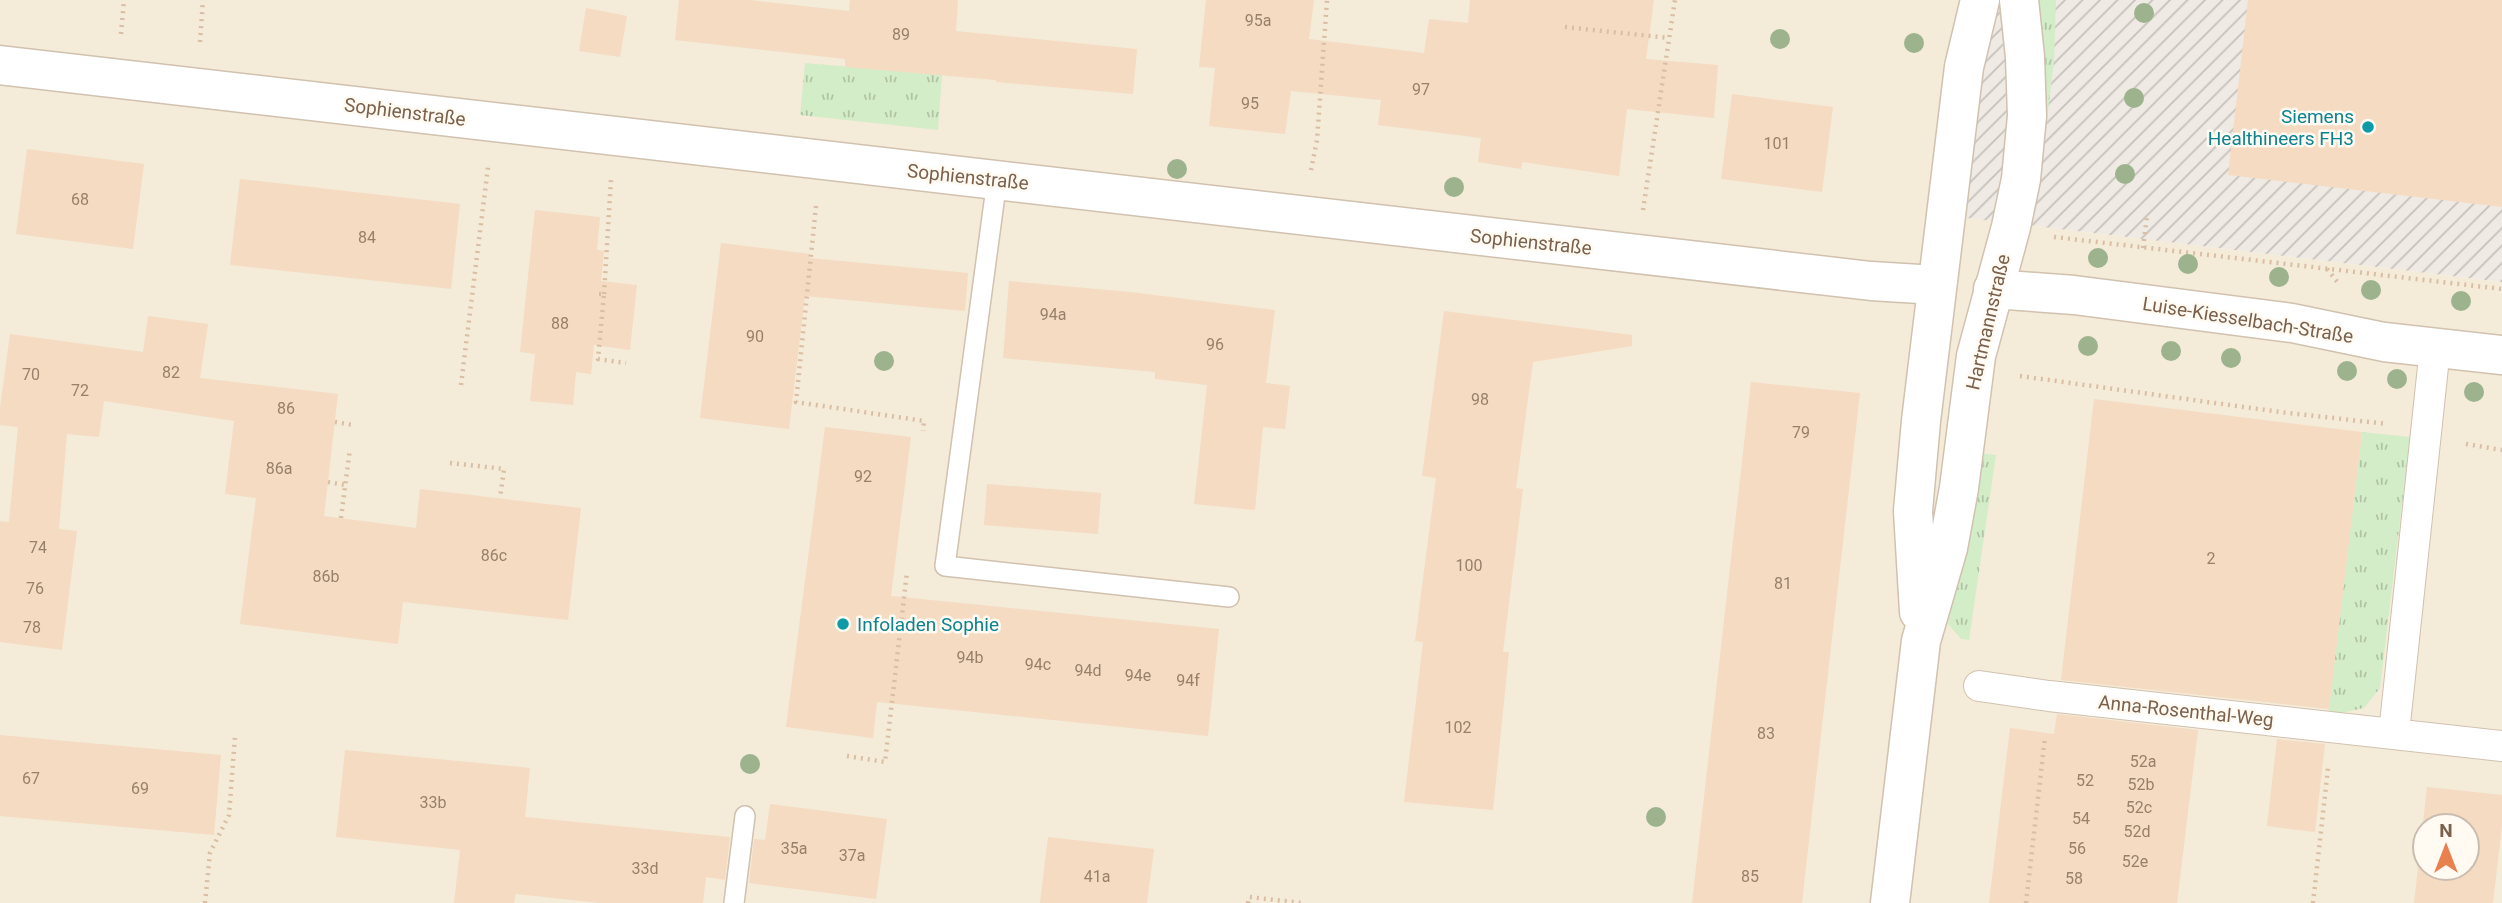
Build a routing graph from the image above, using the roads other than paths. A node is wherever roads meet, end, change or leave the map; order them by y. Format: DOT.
graph roads {
  1 [pos="1980,0"];
  2 [pos="2020,0"];
  3 [pos="0,65"];
  4 [pos="997,180"];
  5 [pos="1937,285"];
  6 [pos="1993,289"];
  7 [pos="2435,348"];
  8 [pos="2502,355"];
  9 [pos="1229,597"];
  10 [pos="1921,641"];
  11 [pos="1979,685"];
  12 [pos="2394,733"];
  13 [pos="2502,746"];
  14 [pos="745,816"];
  15 [pos="734,903"];
  16 [pos="1890,903"];
  1 -- 5 [label="street, Hartmannstraße"];
  2 -- 6 [label="street, Hartmannstraße"];
  3 -- 4 [label="street, Sophienstraße"];
  4 -- 5 [label="street, Sophienstraße"];
  4 -- 9 [label="lane"];
  5 -- 6 [label="street, Luise-Kiesselbach-Straße"];
  5 -- 10 [label="street, Hartmannstraße"];
  6 -- 7 [label="street, Luise-Kiesselbach-Straße"];
  6 -- 10 [label="street, Hartmannstraße"];
  7 -- 8 [label="street, Luise-Kiesselbach-Straße"];
  7 -- 12 [label="street"];
  10 -- 16 [label="street, Hartmannstraße"];
  11 -- 12 [label="street, Anna-Rosenthal-Weg"];
  12 -- 13 [label="street, Anna-Rosenthal-Weg"];
  14 -- 15 [label="lane"];
}
